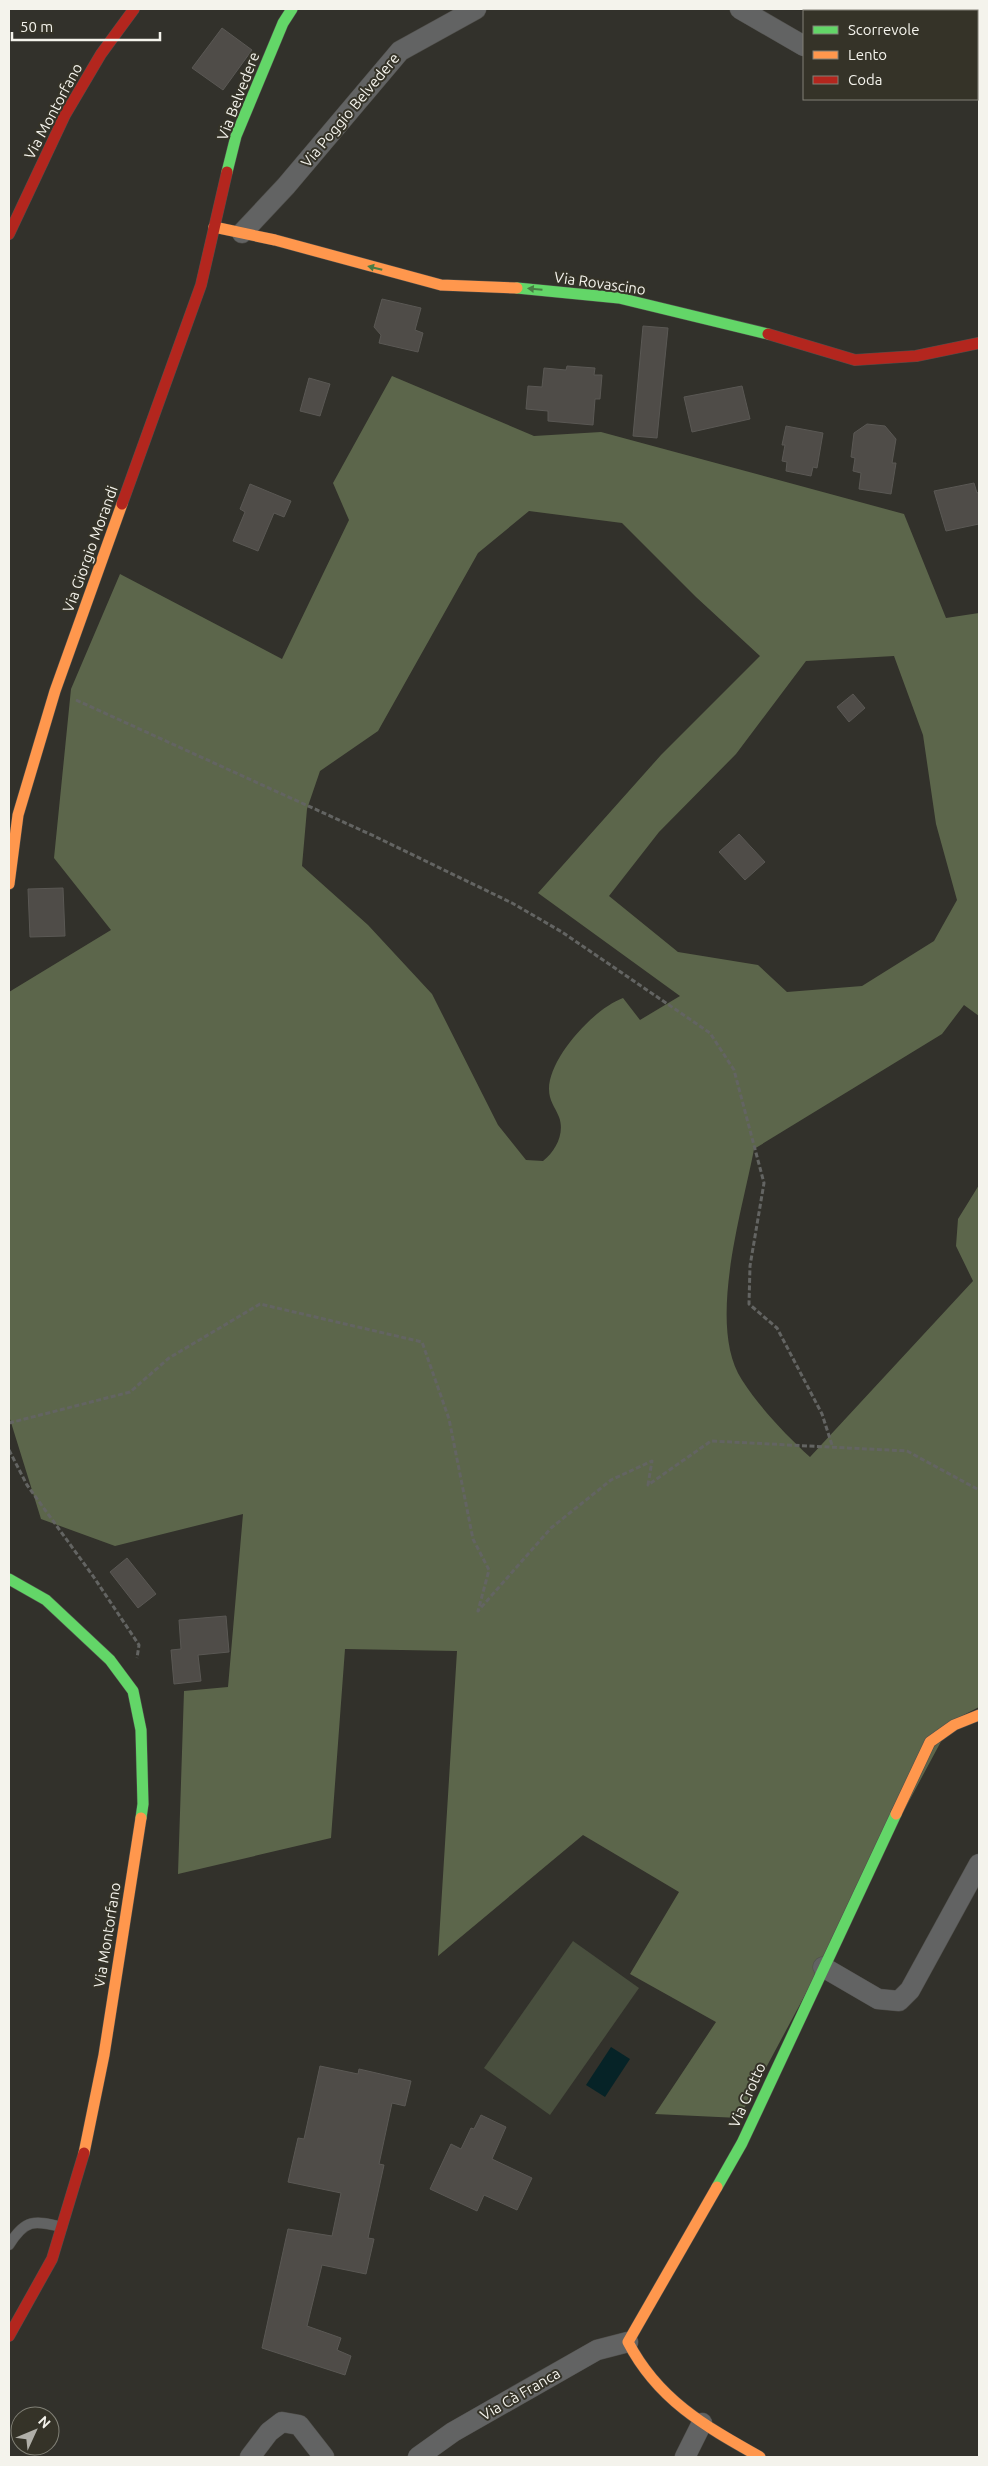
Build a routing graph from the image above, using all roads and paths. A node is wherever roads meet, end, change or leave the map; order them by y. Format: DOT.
graph roads {
  1 [pos="134,9"];
  2 [pos="292,9"];
  3 [pos="476,9"];
  4 [pos="740,9"];
  5 [pos="803,45"];
  6 [pos="214,228"];
  7 [pos="242,233"];
  8 [pos="9,234"];
  9 [pos="979,342"];
  10 [pos="55,691"];
  11 [pos="9,884"];
  12 [pos="9,1423"];
  13 [pos="832,1446"];
  14 [pos="9,1450"];
  15 [pos="979,1490"];
  16 [pos="9,1579"];
  17 [pos="133,1691"];
  18 [pos="979,1715"];
  19 [pos="979,1864"];
  20 [pos="824,1967"];
  21 [pos="62,2227"];
  22 [pos="9,2245"];
  23 [pos="9,2336"];
  24 [pos="628,2342"];
  25 [pos="702,2423"];
  26 [pos="250,2457"];
  27 [pos="324,2457"];
  28 [pos="418,2457"];
  29 [pos="685,2457"];
  30 [pos="760,2457"];
  1 -- 8 [label="street, Via Montorfano"];
  2 -- 6 [label="street, Via Belvedere"];
  3 -- 7 [label="street, Via Poggio Belvedere"];
  4 -- 5 [label="street"];
  6 -- 7 [label="street, Via Rovascino"];
  6 -- 10 [label="street, Via Giorgio Morandi"];
  9 -- 7 [label="street, Via Rovascino, one-way"];
  10 -- 11 [label="street, Via Giorgio Morandi"];
  10 -- 13 [label="path"];
  12 -- 13 [label="path"];
  13 -- 15 [label="path"];
  14 -- 17 [label="path"];
  16 -- 17 [label="street, Via Montorfano"];
  17 -- 21 [label="street, Via Montorfano"];
  18 -- 20 [label="street, Via Crotto"];
  19 -- 20 [label="street"];
  20 -- 24 [label="street, Via Crotto"];
  21 -- 22 [label="lane"];
  21 -- 23 [label="street, Via Montorfano"];
  24 -- 25 [label="street"];
  24 -- 28 [label="street, Via Cà Franca"];
  25 -- 29 [label="street"];
  25 -- 30 [label="street"];
  26 -- 27 [label="street"];
}
